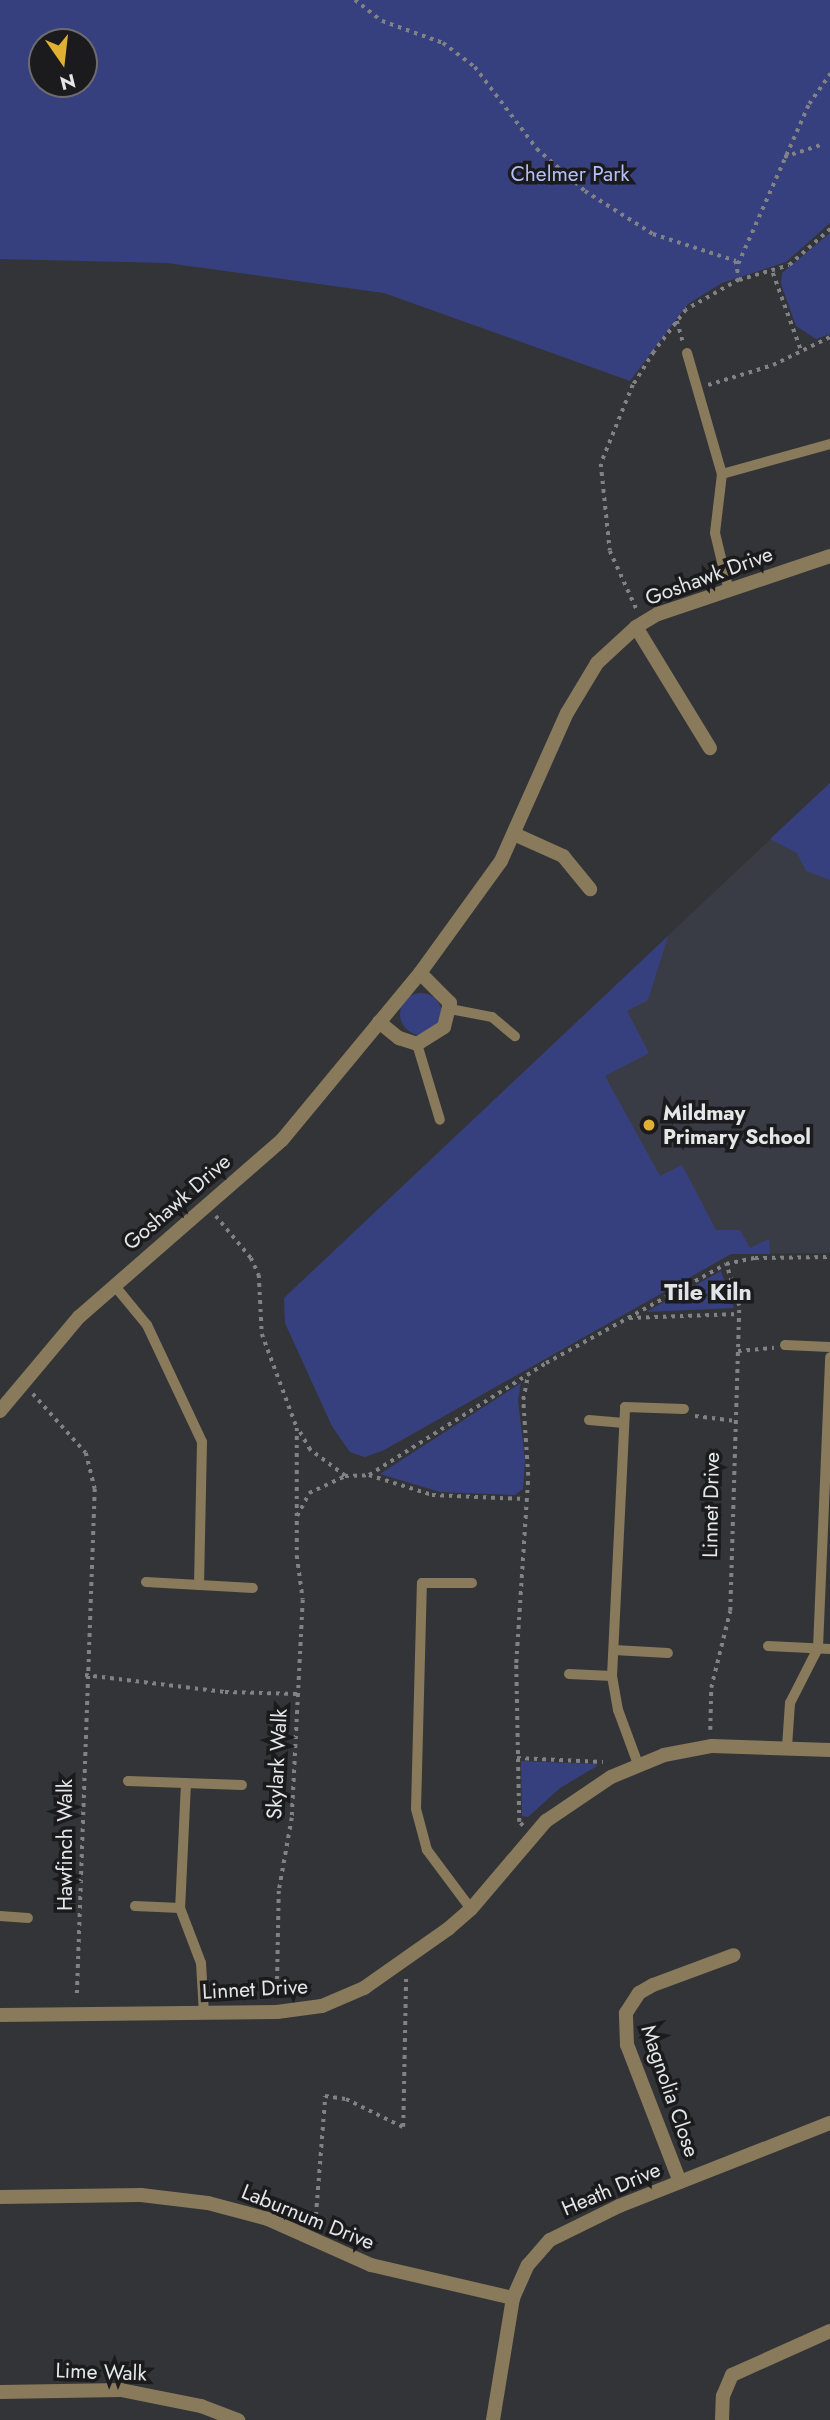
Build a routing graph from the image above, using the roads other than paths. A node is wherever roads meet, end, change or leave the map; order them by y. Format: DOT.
graph roads {
  1 [pos="687,353"];
  2 [pos="830,444"];
  3 [pos="722,474"];
  4 [pos="830,556"];
  5 [pos="728,587"];
  6 [pos="640,625"];
  7 [pos="710,748"];
  8 [pos="514,834"];
  9 [pos="590,889"];
  10 [pos="420,973"];
  11 [pos="450,1009"];
  12 [pos="379,1021"];
  13 [pos="515,1036"];
  14 [pos="417,1044"];
  15 [pos="440,1121"];
  16 [pos="114,1285"];
  17 [pos="785,1345"];
  18 [pos="830,1347"];
  19 [pos="830,1357"];
  20 [pos="684,1409"];
  21 [pos="0,1411"];
  22 [pos="589,1420"];
  23 [pos="624,1423"];
  24 [pos="146,1582"];
  25 [pos="472,1583"];
  26 [pos="199,1585"];
  27 [pos="253,1588"];
  28 [pos="768,1646"];
  29 [pos="818,1648"];
  30 [pos="830,1648"];
  31 [pos="614,1650"];
  32 [pos="668,1653"];
  33 [pos="569,1674"];
  34 [pos="612,1676"];
  35 [pos="787,1747"];
  36 [pos="830,1750"];
  37 [pos="638,1764"];
  38 [pos="128,1781"];
  39 [pos="186,1783"];
  40 [pos="242,1785"];
  41 [pos="135,1906"];
  42 [pos="180,1908"];
  43 [pos="471,1909"];
  44 [pos="0,1916"];
  45 [pos="28,1917"];
  46 [pos="734,1955"];
  47 [pos="204,2014"];
  48 [pos="0,2015"];
  49 [pos="830,2123"];
  50 [pos="680,2182"];
  51 [pos="0,2197"];
  52 [pos="513,2298"];
  53 [pos="830,2331"];
  54 [pos="0,2392"];
  55 [pos="201,2413"];
  56 [pos="238,2420"];
  57 [pos="493,2420"];
  58 [pos="722,2420"];
  1 -- 3 [label="lane"];
  2 -- 3 [label="lane"];
  3 -- 5 [label="lane"];
  4 -- 5 [label="street, Goshawk Drive"];
  5 -- 6 [label="street, Goshawk Drive"];
  6 -- 7 [label="street"];
  6 -- 8 [label="street, Goshawk Drive"];
  8 -- 9 [label="street"];
  8 -- 10 [label="street, Goshawk Drive"];
  10 -- 11 [label="street"];
  10 -- 12 [label="street, Goshawk Drive"];
  11 -- 13 [label="lane"];
  11 -- 14 [label="street"];
  12 -- 14 [label="street"];
  12 -- 16 [label="street, Goshawk Drive"];
  14 -- 15 [label="lane"];
  16 -- 21 [label="street, Goshawk Drive"];
  16 -- 26 [label="lane"];
  17 -- 18 [label="lane"];
  19 -- 29 [label="lane"];
  20 -- 23 [label="lane"];
  22 -- 23 [label="lane"];
  23 -- 31 [label="lane"];
  24 -- 26 [label="lane"];
  25 -- 43 [label="lane"];
  26 -- 27 [label="lane"];
  28 -- 29 [label="lane"];
  29 -- 30 [label="lane"];
  29 -- 35 [label="lane"];
  31 -- 32 [label="lane"];
  31 -- 34 [label="lane"];
  33 -- 34 [label="lane"];
  34 -- 37 [label="lane"];
  35 -- 36 [label="street, Linnet Drive"];
  35 -- 37 [label="street, Linnet Drive"];
  37 -- 43 [label="street, Linnet Drive"];
  38 -- 39 [label="lane"];
  39 -- 40 [label="lane"];
  39 -- 42 [label="lane"];
  41 -- 42 [label="lane"];
  42 -- 47 [label="lane"];
  43 -- 47 [label="street, Linnet Drive"];
  44 -- 45 [label="lane"];
  46 -- 50 [label="street, Magnolia Close"];
  47 -- 48 [label="street, Linnet Drive"];
  49 -- 50 [label="street, Heath Drive"];
  50 -- 52 [label="street, Heath Drive"];
  51 -- 52 [label="street, Laburnum Drive"];
  52 -- 57 [label="street, Heath Drive"];
  53 -- 58 [label="street"];
  54 -- 55 [label="street, Lime Walk"];
  55 -- 56 [label="street, Lime Walk"];
}
